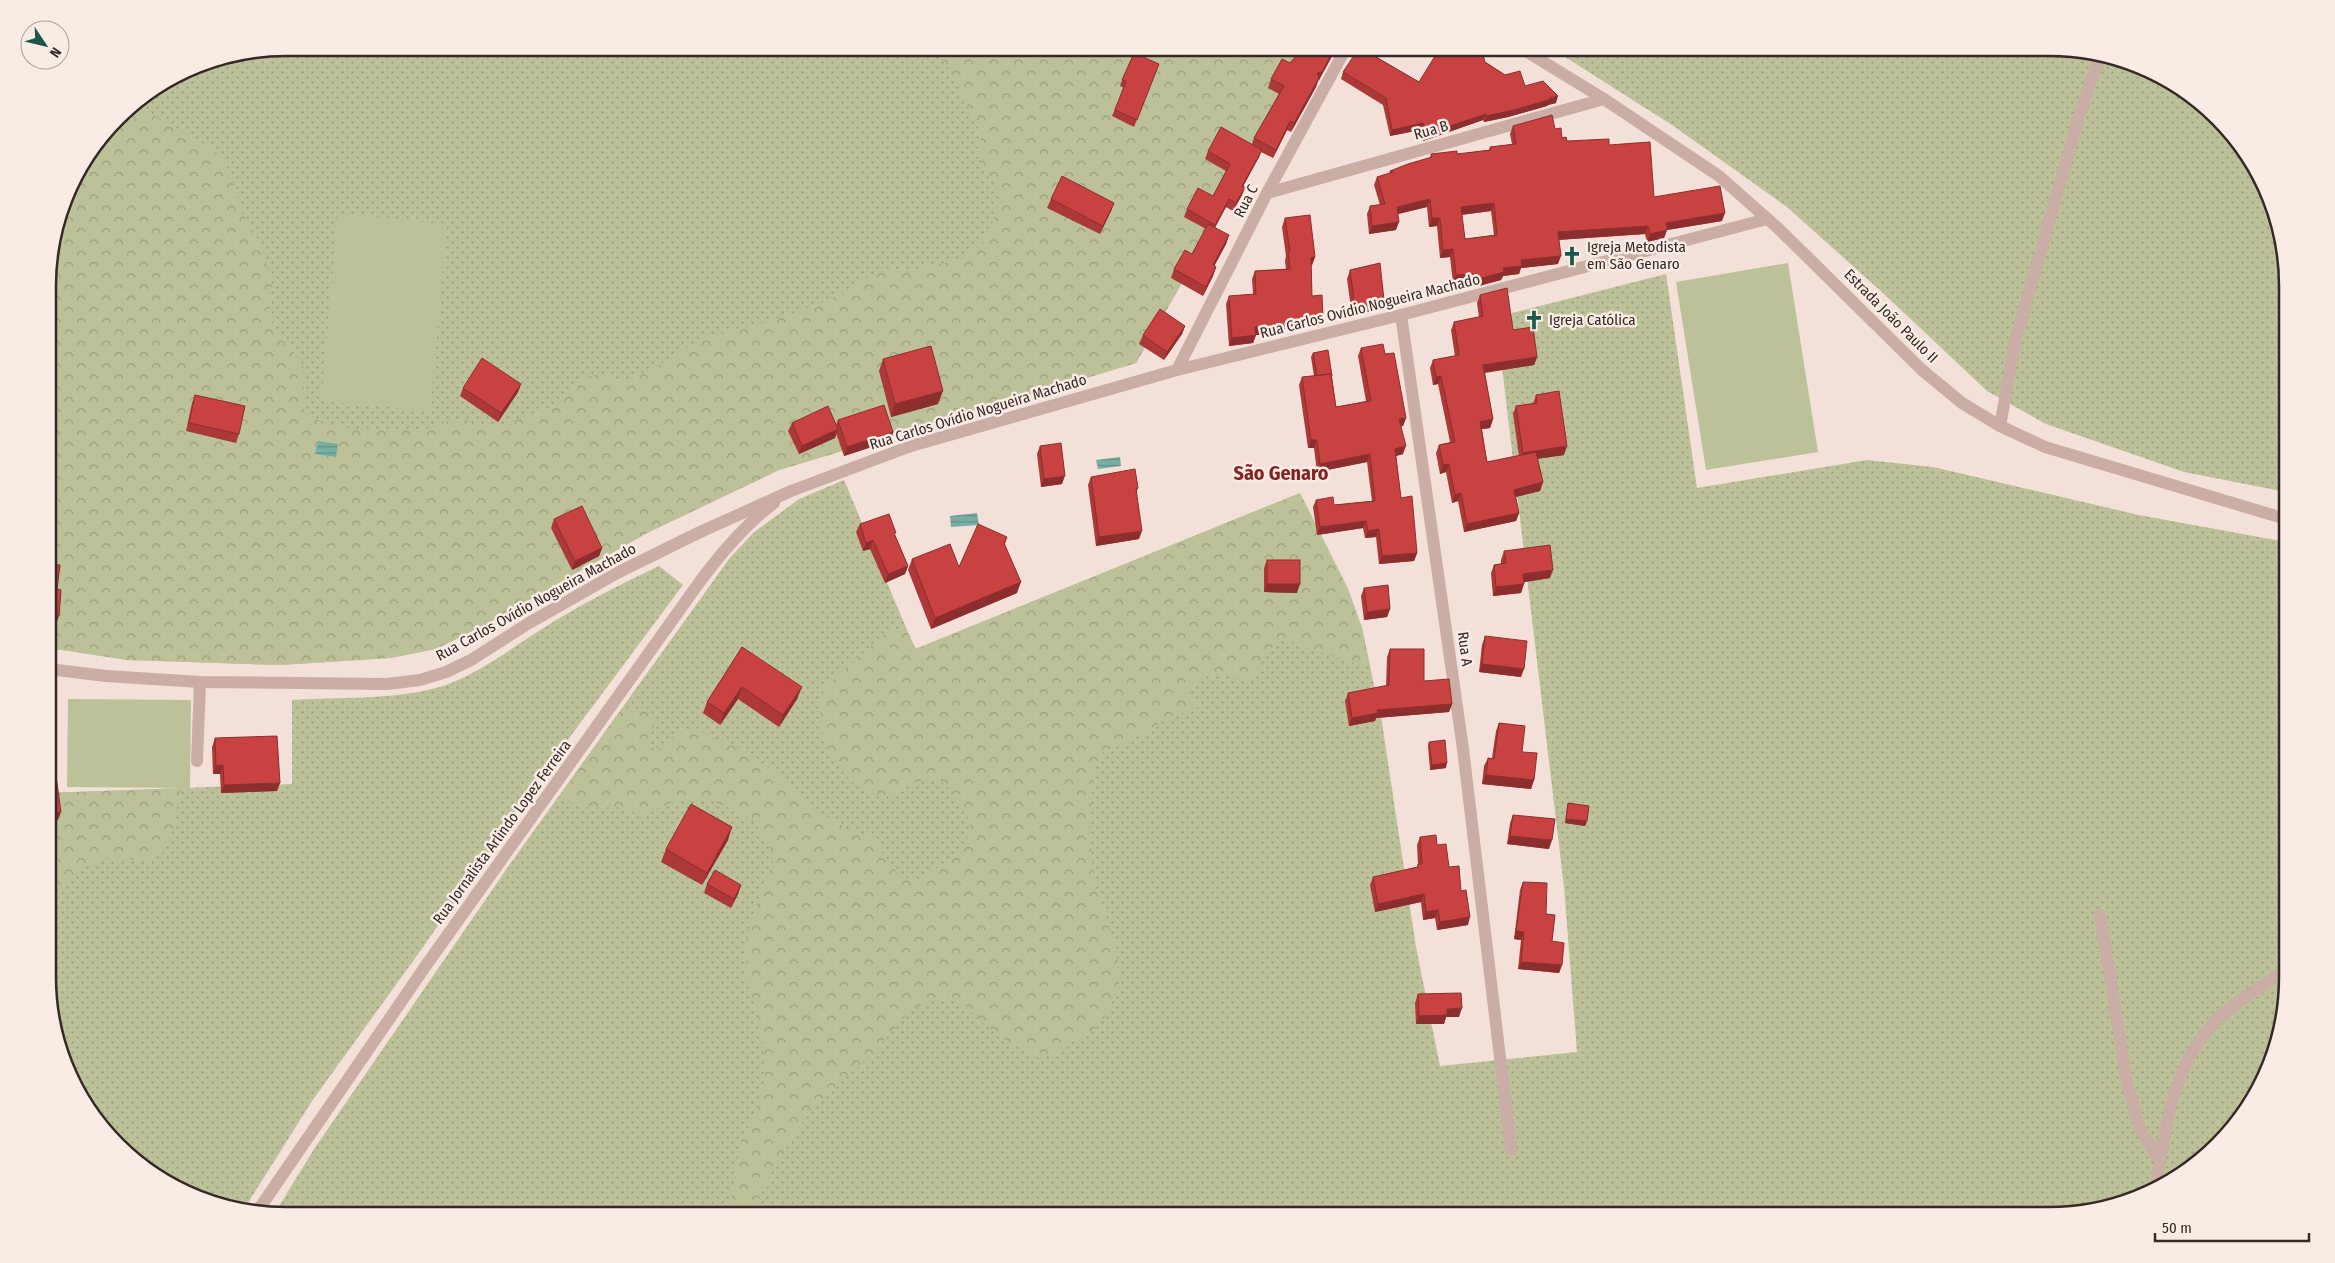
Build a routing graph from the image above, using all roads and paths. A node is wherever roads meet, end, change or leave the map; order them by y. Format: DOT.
graph roads {
  1 [pos="1342,56"];
  2 [pos="1534,56"];
  3 [pos="2099,62"];
  4 [pos="1604,99"];
  5 [pos="1268,193"];
  6 [pos="1767,219"];
  7 [pos="1401,316"];
  8 [pos="1177,370"];
  9 [pos="2000,426"];
  10 [pos="790,491"];
  11 [pos="2279,517"];
  12 [pos="56,670"];
  13 [pos="200,682"];
  14 [pos="197,761"];
  15 [pos="2100,915"];
  16 [pos="2279,976"];
  17 [pos="1511,1149"];
  18 [pos="2160,1161"];
  19 [pos="2157,1179"];
  20 [pos="261,1205"];
  1 -- 5 [label="street, Rua C"];
  2 -- 4 [label="street, Estrada João Paulo II"];
  3 -- 9 [label="street"];
  4 -- 5 [label="street, Rua B"];
  4 -- 6 [label="street, Estrada João Paulo II"];
  5 -- 8 [label="street, Rua C"];
  6 -- 7 [label="street, Rua Carlos Ovídio Nogueira Machado"];
  6 -- 9 [label="street, Estrada João Paulo II"];
  7 -- 8 [label="street, Rua Carlos Ovídio Nogueira Machado"];
  7 -- 17 [label="street, Rua A"];
  8 -- 10 [label="street, Rua Carlos Ovídio Nogueira Machado"];
  9 -- 11 [label="street, Estrada João Paulo II"];
  10 -- 13 [label="street, Rua Carlos Ovídio Nogueira Machado"];
  10 -- 20 [label="street, Rua Jornalista Arlindo Lopez Ferreira"];
  12 -- 13 [label="street, Rua Carlos Ovídio Nogueira Machado"];
  13 -- 14 [label="street"];
  15 -- 18 [label="street"];
  16 -- 18 [label="street"];
  18 -- 19 [label="street"];
}
